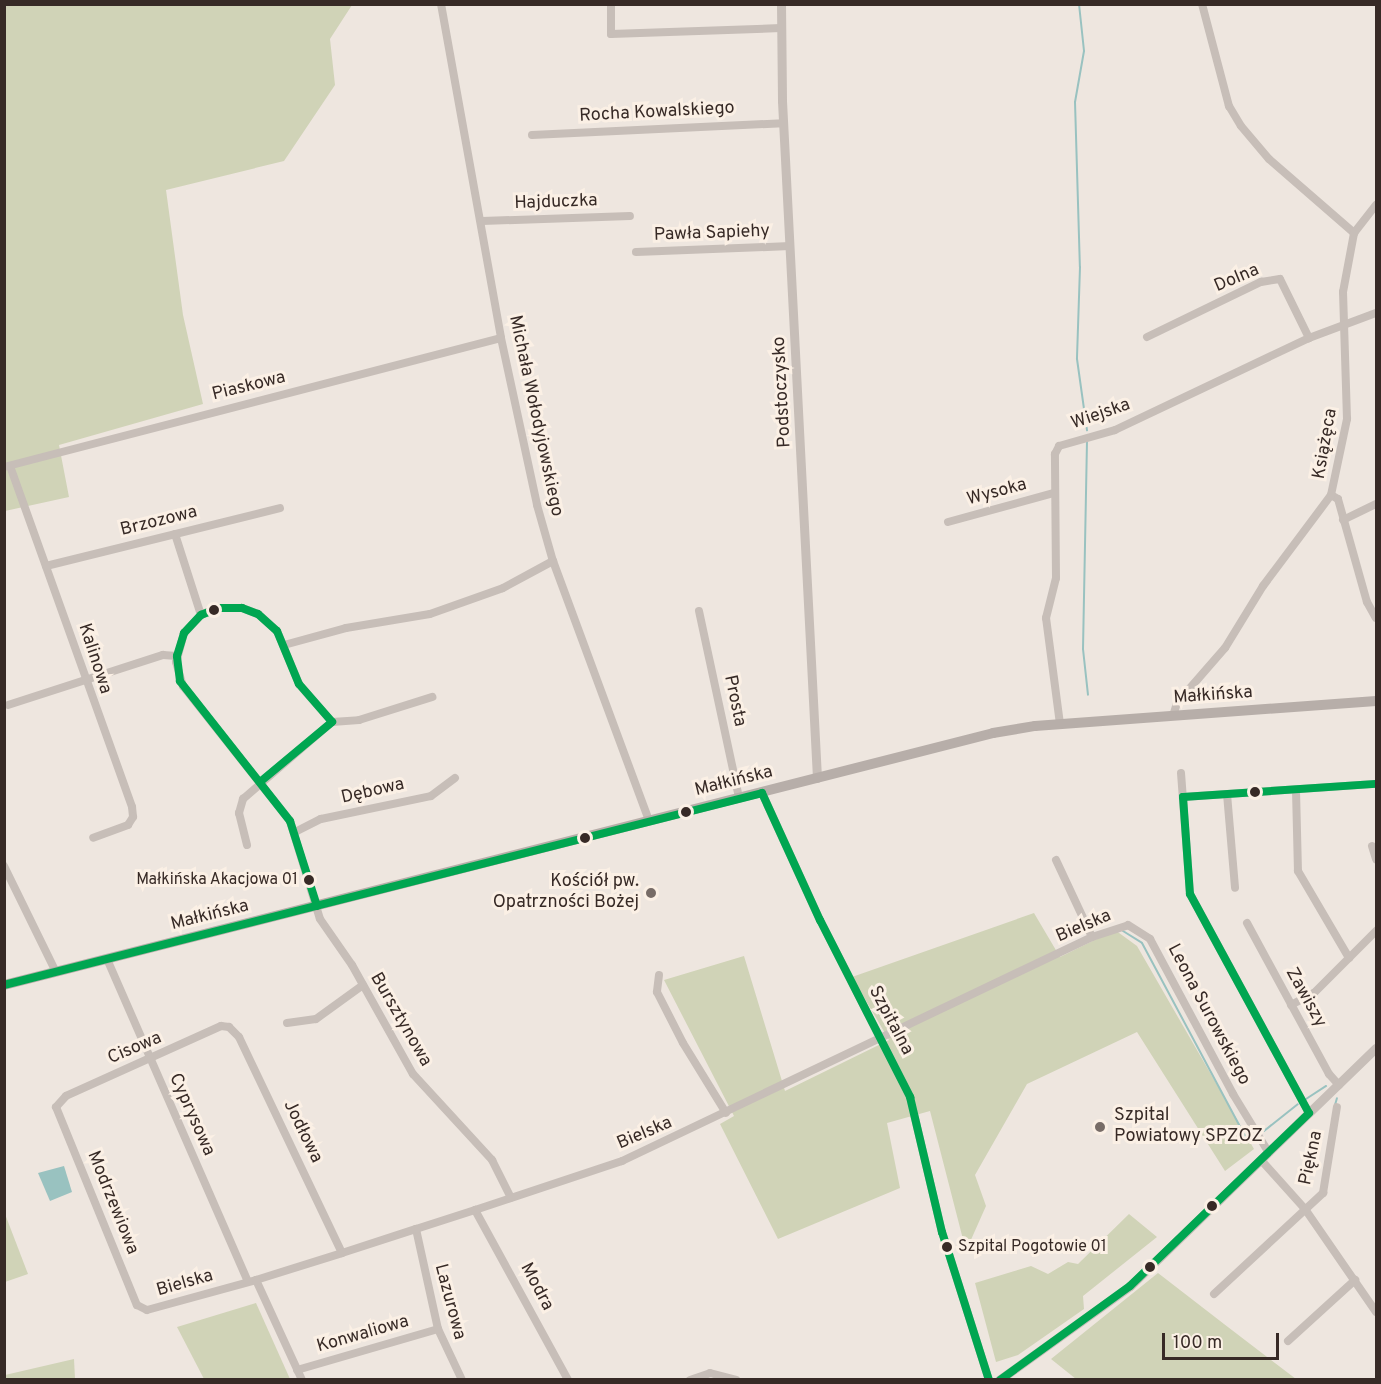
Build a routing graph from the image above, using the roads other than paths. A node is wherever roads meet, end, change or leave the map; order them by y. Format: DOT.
graph roads {
  1 [pos="441,4"];
  2 [pos="611,4"];
  3 [pos="781,4"];
  4 [pos="1202,4"];
  5 [pos="781,28"];
  6 [pos="783,123"];
  7 [pos="532,135"];
  8 [pos="1377,205"];
  9 [pos="630,216"];
  10 [pos="482,221"];
  11 [pos="1354,233"];
  12 [pos="790,246"];
  13 [pos="636,252"];
  14 [pos="1377,313"];
  15 [pos="1345,322"];
  16 [pos="1147,337"];
  17 [pos="501,338"];
  18 [pos="1309,338"];
  19 [pos="7,466"];
  20 [pos="1054,493"];
  21 [pos="1331,495"];
  22 [pos="1377,504"];
  23 [pos="280,508"];
  24 [pos="1343,520"];
  25 [pos="948,522"];
  26 [pos="174,534"];
  27 [pos="553,561"];
  28 [pos="46,566"];
  29 [pos="699,610"];
  30 [pos="201,615"];
  31 [pos="1377,618"];
  32 [pos="284,645"];
  33 [pos="177,656"];
  34 [pos="85,680"];
  35 [pos="432,697"];
  36 [pos="1377,701"];
  37 [pos="8,705"];
  38 [pos="1173,716"];
  39 [pos="332,722"];
  40 [pos="1060,724"];
  41 [pos="1181,773"];
  42 [pos="455,778"];
  43 [pos="817,778"];
  44 [pos="260,782"];
  45 [pos="1377,784"];
  46 [pos="1296,790"];
  47 [pos="762,793"];
  48 [pos="1227,794"];
  49 [pos="1183,797"];
  50 [pos="739,798"];
  51 [pos="649,820"];
  52 [pos="295,832"];
  53 [pos="93,838"];
  54 [pos="247,845"];
  55 [pos="1372,846"];
  56 [pos="1377,859"];
  57 [pos="1056,860"];
  58 [pos="4,866"];
  59 [pos="1234,888"];
  60 [pos="317,906"];
  61 [pos="1247,923"];
  62 [pos="1135,927"];
  63 [pos="1377,932"];
  64 [pos="1092,937"];
  65 [pos="1349,958"];
  66 [pos="107,959"];
  67 [pos="56,972"];
  68 [pos="659,975"];
  69 [pos="4,985"];
  70 [pos="363,985"];
  71 [pos="1291,1005"];
  72 [pos="286,1023"];
  73 [pos="229,1027"];
  74 [pos="883,1039"];
  75 [pos="1377,1048"];
  76 [pos="150,1058"];
  77 [pos="1339,1085"];
  78 [pos="56,1107"];
  79 [pos="1336,1107"];
  80 [pos="726,1113"];
  81 [pos="1310,1113"];
  82 [pos="1269,1153"];
  83 [pos="1261,1160"];
  84 [pos="511,1198"];
  85 [pos="1305,1209"];
  86 [pos="475,1210"];
  87 [pos="416,1229"];
  88 [pos="342,1253"];
  89 [pos="1355,1280"];
  90 [pos="252,1281"];
  91 [pos="1214,1294"];
  92 [pos="142,1310"];
  93 [pos="1377,1312"];
  94 [pos="438,1329"];
  95 [pos="1288,1341"];
  96 [pos="297,1370"];
  97 [pos="302,1380"];
  98 [pos="462,1380"];
  99 [pos="568,1380"];
  100 [pos="690,1380"];
  101 [pos="736,1380"];
  102 [pos="989,1380"];
  103 [pos="999,1380"];
  1 -- 10 [label="street, Michała Wołodyjowskiego"];
  2 -- 5 [label="street"];
  3 -- 5 [label="street, Podstoczysko"];
  4 -- 11 [label="street"];
  5 -- 6 [label="street, Podstoczysko"];
  6 -- 7 [label="street, Rocha Kowalskiego"];
  6 -- 12 [label="street, Podstoczysko"];
  8 -- 11 [label="street, Książęca"];
  9 -- 10 [label="street, Hajduczka"];
  10 -- 17 [label="street, Michała Wołodyjowskiego"];
  11 -- 15 [label="street, Książęca"];
  12 -- 13 [label="street, Pawła Sapiehy"];
  12 -- 43 [label="street, Podstoczysko"];
  14 -- 15 [label="street, Wiejska"];
  15 -- 18 [label="street, Wiejska"];
  15 -- 21 [label="street, Książęca"];
  16 -- 18 [label="street, Dolna"];
  17 -- 19 [label="street, Piaskowa"];
  17 -- 27 [label="street, Michała Wołodyjowskiego"];
  18 -- 20 [label="street, Wiejska"];
  19 -- 28 [label="street, Kalinowa"];
  20 -- 25 [label="street, Wysoka"];
  20 -- 40 [label="street, Wiejska"];
  21 -- 24 [label="street"];
  21 -- 38 [label="street, Książęca"];
  22 -- 24 [label="street"];
  23 -- 26 [label="street, Brzozowa"];
  24 -- 31 [label="street"];
  26 -- 28 [label="street, Brzozowa"];
  26 -- 30 [label="street"];
  27 -- 32 [label="street"];
  27 -- 51 [label="street, Michała Wołodyjowskiego"];
  28 -- 34 [label="street, Kalinowa"];
  29 -- 50 [label="street, Prosta"];
  30 -- 32 [label="street"];
  30 -- 33 [label="street"];
  32 -- 39 [label="street"];
  33 -- 34 [label="street"];
  33 -- 44 [label="street, Bursztynowa"];
  34 -- 37 [label="street"];
  34 -- 53 [label="street, Kalinowa"];
  35 -- 39 [label="street"];
  36 -- 38 [label="main road, Małkińska"];
  38 -- 40 [label="main road, Małkińska"];
  39 -- 44 [label="street"];
  40 -- 43 [label="main road, Małkińska"];
  41 -- 49 [label="street"];
  42 -- 52 [label="street, Dębowa"];
  43 -- 47 [label="main road, Małkińska"];
  44 -- 52 [label="street, Bursztynowa"];
  44 -- 54 [label="street"];
  45 -- 46 [label="street"];
  46 -- 48 [label="street"];
  46 -- 65 [label="street"];
  47 -- 50 [label="main road, Małkińska"];
  47 -- 74 [label="street, Szpitalna"];
  48 -- 49 [label="street"];
  48 -- 59 [label="street"];
  49 -- 81 [label="street"];
  50 -- 51 [label="main road, Małkińska"];
  51 -- 60 [label="main road, Małkińska"];
  52 -- 60 [label="street, Bursztynowa"];
  55 -- 56 [label="street"];
  57 -- 64 [label="street"];
  58 -- 67 [label="street"];
  60 -- 66 [label="main road, Małkińska"];
  60 -- 70 [label="street, Bursztynowa"];
  61 -- 71 [label="street, Zawiszy"];
  62 -- 64 [label="street, Bielska"];
  62 -- 82 [label="street, Leona Surowskiego"];
  63 -- 65 [label="street"];
  64 -- 74 [label="street, Bielska"];
  65 -- 71 [label="street"];
  66 -- 67 [label="main road, Małkińska"];
  66 -- 76 [label="street, Cyprysowa"];
  67 -- 69 [label="main road, Małkińska"];
  68 -- 80 [label="street"];
  70 -- 72 [label="street"];
  70 -- 84 [label="street, Bursztynowa"];
  71 -- 77 [label="street, Zawiszy"];
  73 -- 76 [label="street, Cisowa"];
  73 -- 88 [label="street, Jodłowa"];
  74 -- 80 [label="street, Bielska"];
  74 -- 102 [label="street, Szpitalna"];
  75 -- 77 [label="street"];
  76 -- 78 [label="street, Cisowa"];
  76 -- 90 [label="street, Cyprysowa"];
  77 -- 81 [label="street"];
  78 -- 92 [label="street, Modrzewiowa"];
  79 -- 85 [label="street, Piękna"];
  80 -- 84 [label="street, Bielska"];
  81 -- 82 [label="street"];
  82 -- 83 [label="street"];
  83 -- 85 [label="street"];
  83 -- 103 [label="street"];
  84 -- 86 [label="street, Bielska"];
  85 -- 89 [label="street"];
  85 -- 91 [label="street, Piękna"];
  86 -- 87 [label="street, Bielska"];
  86 -- 99 [label="street, Modra"];
  87 -- 88 [label="street, Bielska"];
  87 -- 94 [label="street, Lazurowa"];
  88 -- 90 [label="street, Bielska"];
  89 -- 93 [label="street"];
  89 -- 95 [label="street"];
  90 -- 92 [label="street, Bielska"];
  90 -- 96 [label="street, Cyprysowa"];
  94 -- 96 [label="street, Konwaliowa"];
  94 -- 98 [label="street, Lazurowa"];
  96 -- 97 [label="street, Cyprysowa"];
  100 -- 101 [label="street"];
}
